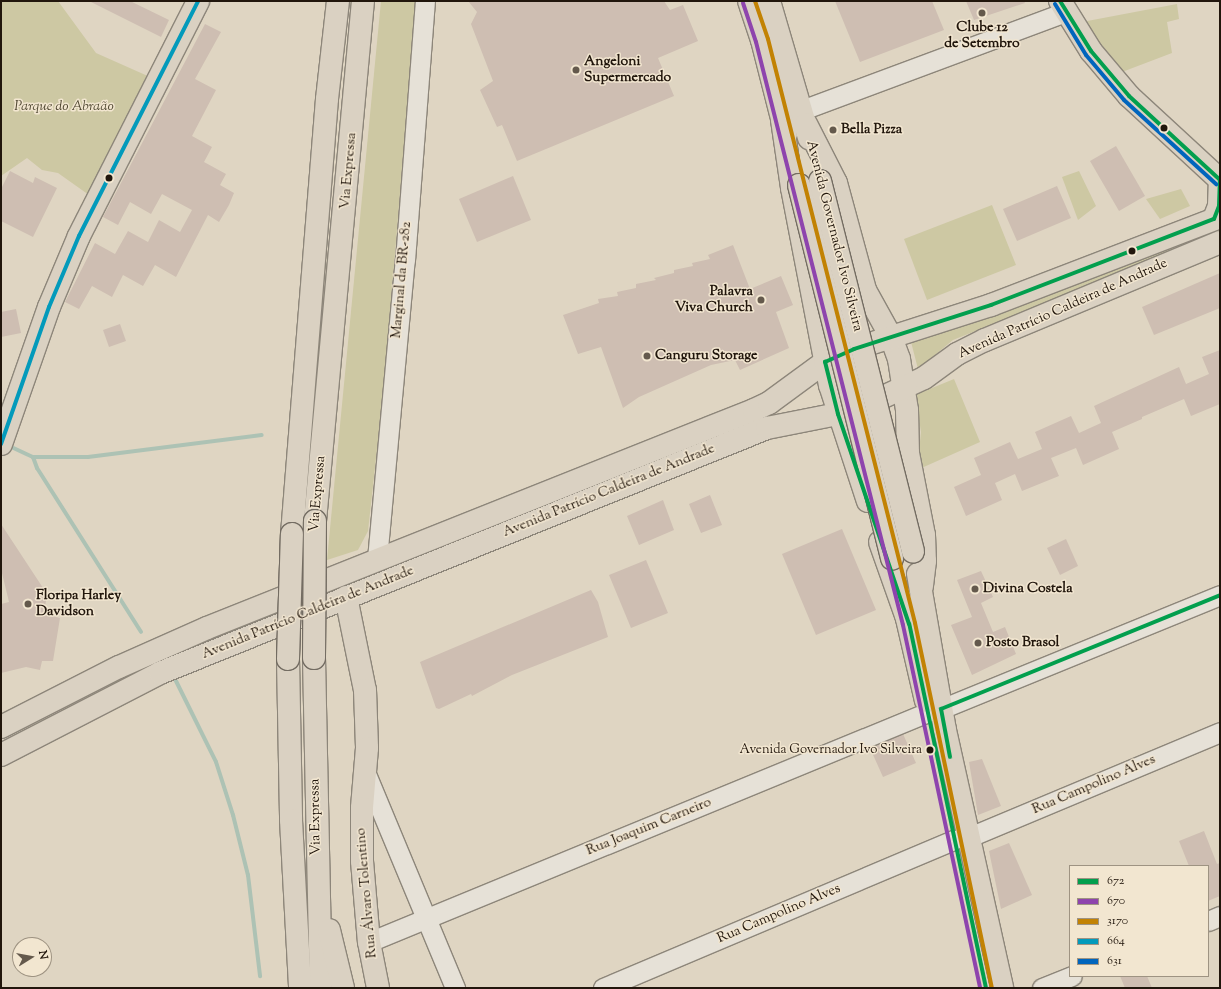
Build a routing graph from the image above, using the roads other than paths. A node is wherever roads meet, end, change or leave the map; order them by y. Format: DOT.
graph roads {
  1 [pos="198,1"];
  2 [pos="338,1"];
  3 [pos="363,1"];
  4 [pos="425,1"];
  5 [pos="749,1"];
  6 [pos="769,1"];
  7 [pos="1063,6"];
  8 [pos="804,117"];
  9 [pos="782,120"];
  10 [pos="1220,180"];
  11 [pos="1217,218"];
  12 [pos="1220,242"];
  13 [pos="891,337"];
  14 [pos="825,362"];
  15 [pos="904,389"];
  16 [pos="838,414"];
  17 [pos="1,444"];
  18 [pos="377,559"];
  19 [pos="375,585"];
  20 [pos="922,587"];
  21 [pos="1220,595"];
  22 [pos="346,597"];
  23 [pos="909,624"];
  24 [pos="935,710"];
  25 [pos="1,727"];
  26 [pos="1220,732"];
  27 [pos="1,755"];
  28 [pos="366,774"];
  29 [pos="961,839"];
  30 [pos="318,882"];
  31 [pos="1220,916"];
  32 [pos="426,918"];
  33 [pos="1209,921"];
  34 [pos="369,942"];
  35 [pos="1070,977"];
  36 [pos="300,988"];
  37 [pos="321,988"];
  38 [pos="343,988"];
  39 [pos="378,988"];
  40 [pos="455,988"];
  41 [pos="604,988"];
  42 [pos="986,988"];
  43 [pos="1002,988"];
  44 [pos="1042,988"];
  1 -- 17 [label="main road"];
  2 -- 36 [label="main road, Via Expressa, bridge"];
  3 -- 30 [label="main road, Via Expressa, bridge"];
  4 -- 18 [label="street, Marginal da BR-282"];
  5 -- 9 [label="main road, Avenida Governador Ivo Silveira"];
  6 -- 8 [label="main road, Avenida Governador Ivo Silveira"];
  7 -- 8 [label="street"];
  7 -- 10 [label="main road"];
  8 -- 13 [label="main road"];
  8 -- 20 [label="main road, Avenida Governador Ivo Silveira, bridge"];
  9 -- 14 [label="main road"];
  9 -- 23 [label="main road, Avenida Governador Ivo Silveira, bridge"];
  10 -- 11 [label="main road"];
  11 -- 13 [label="main road, Avenida Patrício Caldeira de Andrade"];
  12 -- 15 [label="main road, Avenida Patrício Caldeira de Andrade"];
  13 -- 14 [label="main road, Avenida Patrício Caldeira de Andrade"];
  13 -- 15 [label="main road"];
  14 -- 16 [label="main road"];
  14 -- 18 [label="main road, Avenida Patrício Caldeira de Andrade"];
  15 -- 16 [label="main road, Avenida Patrício Caldeira de Andrade"];
  15 -- 20 [label="main road"];
  16 -- 19 [label="main road, Avenida Patrício Caldeira de Andrade"];
  16 -- 23 [label="main road"];
  18 -- 19 [label="main road"];
  18 -- 25 [label="main road, Avenida Patrício Caldeira de Andrade"];
  19 -- 22 [label="main road, Avenida Patrício Caldeira de Andrade"];
  20 -- 24 [label="main road, Avenida Governador Ivo Silveira"];
  21 -- 24 [label="street, Rua Joaquim Carneiro"];
  22 -- 27 [label="main road, Avenida Patrício Caldeira de Andrade"];
  22 -- 28 [label="main road, Rua Álvaro Tolentino"];
  23 -- 24 [label="main road, Avenida Governador Ivo Silveira"];
  24 -- 29 [label="main road, Avenida Governador Ivo Silveira"];
  24 -- 32 [label="street, Rua Joaquim Carneiro"];
  26 -- 29 [label="street, Rua Campolino Alves"];
  28 -- 32 [label="street"];
  28 -- 34 [label="main road, Rua Álvaro Tolentino"];
  29 -- 41 [label="street, Rua Campolino Alves"];
  29 -- 42 [label="main road, Avenida Governador Ivo Silveira"];
  29 -- 43 [label="main road, Avenida Governador Ivo Silveira"];
  30 -- 37 [label="main road, Via Expressa"];
  30 -- 38 [label="main road"];
  31 -- 33 [label="street"];
  32 -- 34 [label="street, Rua Joaquim Carneiro"];
  32 -- 40 [label="street"];
  34 -- 39 [label="main road, Rua Álvaro Tolentino"];
  35 -- 44 [label="street"];
}
